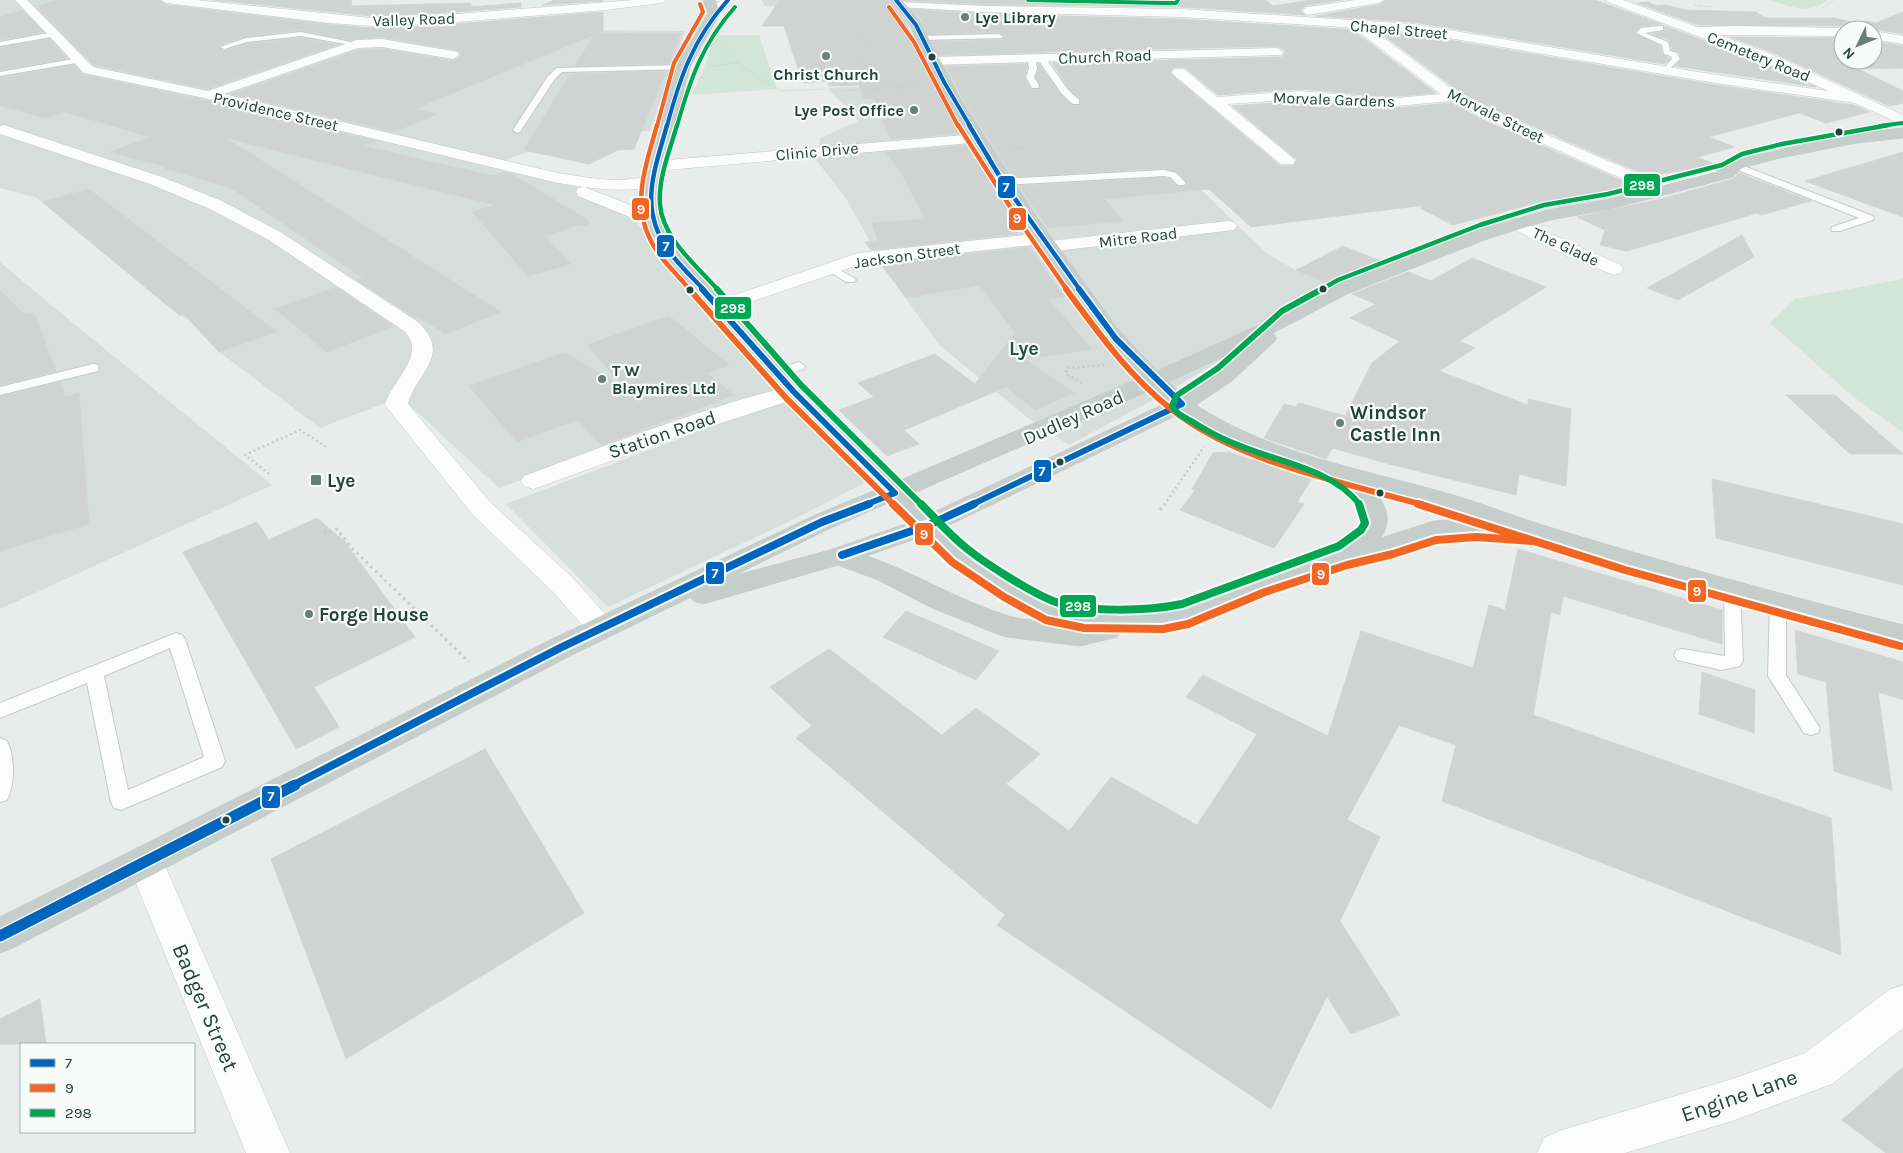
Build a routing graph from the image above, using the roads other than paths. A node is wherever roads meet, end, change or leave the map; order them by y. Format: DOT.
graph roads {
  1 [pos="21,0"];
  2 [pos="167,0"];
  3 [pos="661,0"];
  4 [pos="728,0"];
  5 [pos="1191,0"];
  6 [pos="1378,0"];
  7 [pos="1612,0"];
  8 [pos="712,6"];
  9 [pos="902,6"];
  10 [pos="1181,13"];
  11 [pos="1815,14"];
  12 [pos="1259,18"];
  13 [pos="1833,22"];
  14 [pos="1368,26"];
  15 [pos="1660,28"];
  16 [pos="1698,31"];
  17 [pos="1833,32"];
  18 [pos="54,34"];
  19 [pos="999,36"];
  20 [pos="1883,36"];
  21 [pos="922,38"];
  22 [pos="1902,39"];
  23 [pos="0,44"];
  24 [pos="357,44"];
  25 [pos="224,47"];
  26 [pos="1277,52"];
  27 [pos="453,55"];
  28 [pos="1036,58"];
  29 [pos="79,60"];
  30 [pos="933,61"];
  31 [pos="683,66"];
  32 [pos="1665,71"];
  33 [pos="1179,72"];
  34 [pos="0,74"];
  35 [pos="1035,86"];
  36 [pos="210,95"];
  37 [pos="1454,97"];
  38 [pos="1854,99"];
  39 [pos="1214,101"];
  40 [pos="1076,102"];
  41 [pos="1903,121"];
  42 [pos="4,130"];
  43 [pos="517,130"];
  44 [pos="1903,134"];
  45 [pos="977,139"];
  46 [pos="1287,161"];
  47 [pos="1733,169"];
  48 [pos="654,174"];
  49 [pos="558,178"];
  50 [pos="1003,182"];
  51 [pos="1181,183"];
  52 [pos="1650,188"];
  53 [pos="653,220"];
  54 [pos="1518,224"];
  55 [pos="1228,226"];
  56 [pos="1836,229"];
  57 [pos="1045,242"];
  58 [pos="831,268"];
  59 [pos="1614,268"];
  60 [pos="850,280"];
  61 [pos="718,306"];
  62 [pos="1288,319"];
  63 [pos="799,366"];
  64 [pos="94,368"];
  65 [pos="777,373"];
  66 [pos="1156,380"];
  67 [pos="0,391"];
  68 [pos="794,392"];
  69 [pos="1182,404"];
  70 [pos="1338,471"];
  71 [pos="533,481"];
  72 [pos="895,493"];
  73 [pos="929,525"];
  74 [pos="1534,531"];
  75 [pos="1344,555"];
  76 [pos="839,556"];
  77 [pos="1732,590"];
  78 [pos="1778,603"];
  79 [pos="642,610"];
  80 [pos="1160,619"];
  81 [pos="602,629"];
  82 [pos="1903,636"];
  83 [pos="1683,655"];
  84 [pos="94,672"];
  85 [pos="0,711"];
  86 [pos="1811,728"];
  87 [pos="0,746"];
  88 [pos="0,794"];
  89 [pos="145,861"];
  90 [pos="0,936"];
  91 [pos="1903,1004"];
  92 [pos="268,1153"];
  93 [pos="1559,1153"];
  1 -- 18 [label="street, Providence Street"];
  2 -- 3 [label="street, Valley Road"];
  4 -- 8 [label="street"];
  5 -- 10 [label="street"];
  6 -- 12 [label="street"];
  7 -- 16 [label="street, Cemetery Road"];
  8 -- 31 [label="highway"];
  9 -- 10 [label="street, Chapel Street"];
  9 -- 21 [label="highway"];
  10 -- 12 [label="street, Chapel Street"];
  11 -- 13 [label="street"];
  12 -- 14 [label="street, Chapel Street"];
  14 -- 32 [label="street, Chapel Street"];
  14 -- 37 [label="street, Morvale Street"];
  15 -- 32 [label="lane"];
  16 -- 17 [label="street"];
  16 -- 38 [label="street, Cemetery Road"];
  18 -- 23 [label="lane"];
  18 -- 29 [label="street, Providence Street"];
  19 -- 21 [label="lane"];
  20 -- 22 [label="street"];
  21 -- 30 [label="highway"];
  24 -- 25 [label="lane"];
  24 -- 27 [label="street"];
  24 -- 36 [label="street"];
  26 -- 28 [label="street, Church Road"];
  28 -- 30 [label="street, Church Road"];
  28 -- 35 [label="lane"];
  28 -- 40 [label="lane"];
  29 -- 34 [label="lane"];
  29 -- 36 [label="street, Providence Street"];
  30 -- 45 [label="highway"];
  31 -- 43 [label="lane"];
  31 -- 48 [label="highway"];
  32 -- 38 [label="street, Chapel Street"];
  33 -- 39 [label="street"];
  36 -- 49 [label="street, Providence Street"];
  37 -- 39 [label="street, Morvale Gardens"];
  37 -- 52 [label="street, Morvale Street"];
  38 -- 41 [label="street, Cemetery Road"];
  39 -- 46 [label="street"];
  42 -- 81 [label="street"];
  44 -- 47 [label="highway"];
  45 -- 48 [label="street, Clinic Drive"];
  45 -- 50 [label="highway"];
  47 -- 52 [label="highway"];
  47 -- 56 [label="lane"];
  48 -- 49 [label="street, Providence Street"];
  48 -- 53 [label="highway"];
  49 -- 53 [label="street, Providence Street"];
  50 -- 51 [label="lane"];
  50 -- 57 [label="highway"];
  52 -- 54 [label="highway"];
  53 -- 61 [label="highway"];
  54 -- 59 [label="street, The Glade"];
  54 -- 62 [label="highway"];
  55 -- 57 [label="street, Mitre Road"];
  57 -- 58 [label="street, Jackson Street"];
  57 -- 66 [label="highway"];
  58 -- 60 [label="lane"];
  58 -- 61 [label="street, Jackson Street"];
  61 -- 65 [label="highway"];
  62 -- 66 [label="highway, Dudley Road"];
  62 -- 69 [label="highway, Dudley Road"];
  63 -- 65 [label="lane"];
  64 -- 67 [label="lane"];
  65 -- 68 [label="highway"];
  66 -- 69 [label="highway"];
  66 -- 72 [label="highway, Dudley Road"];
  68 -- 71 [label="street, Station Road"];
  68 -- 72 [label="highway"];
  69 -- 70 [label="highway"];
  69 -- 73 [label="highway, Dudley Road"];
  70 -- 74 [label="highway"];
  70 -- 75 [label="highway"];
  72 -- 73 [label="highway"];
  72 -- 79 [label="highway, Dudley Road"];
  73 -- 76 [label="highway, Dudley Road"];
  73 -- 80 [label="highway"];
  74 -- 75 [label="highway"];
  74 -- 77 [label="highway"];
  75 -- 80 [label="highway"];
  76 -- 79 [label="highway, Dudley Road"];
  76 -- 80 [label="highway"];
  77 -- 78 [label="highway"];
  77 -- 83 [label="lane"];
  78 -- 82 [label="highway"];
  78 -- 86 [label="lane"];
  79 -- 81 [label="highway, Dudley Road"];
  81 -- 89 [label="highway, Dudley Road"];
  84 -- 84 [label="lane"];
  84 -- 85 [label="lane"];
  87 -- 88 [label="lane"];
  89 -- 90 [label="highway, Dudley Road"];
  89 -- 92 [label="street, Badger Street"];
  91 -- 93 [label="street, Engine Lane"];
}
